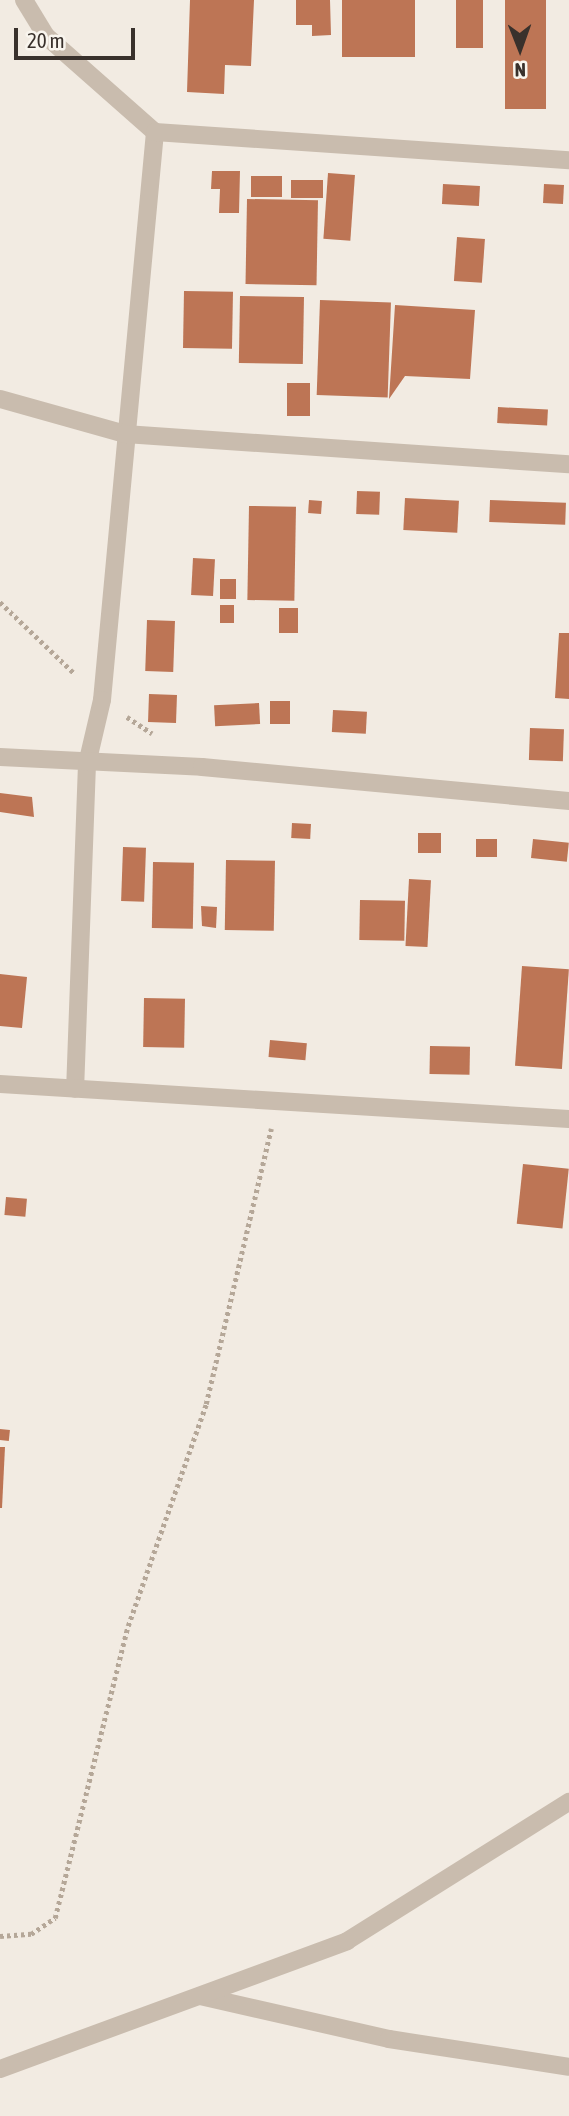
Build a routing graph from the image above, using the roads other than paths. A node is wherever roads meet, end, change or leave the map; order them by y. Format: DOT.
graph roads {
  1 [pos="24,0"];
  2 [pos="155,132"];
  3 [pos="569,160"];
  4 [pos="0,399"];
  5 [pos="125,434"];
  6 [pos="569,464"];
  7 [pos="0,757"];
  8 [pos="87,764"];
  9 [pos="569,802"];
  10 [pos="0,1084"];
  11 [pos="75,1089"];
  12 [pos="569,1119"];
  13 [pos="569,1801"];
  14 [pos="200,1996"];
  15 [pos="569,2067"];
  16 [pos="0,2068"];
  1 -- 2 [label="street"];
  2 -- 3 [label="street"];
  2 -- 5 [label="street"];
  4 -- 5 [label="street"];
  5 -- 6 [label="street"];
  5 -- 8 [label="street"];
  7 -- 8 [label="street"];
  8 -- 9 [label="street"];
  8 -- 11 [label="street"];
  10 -- 11 [label="street"];
  11 -- 12 [label="street"];
  13 -- 14 [label="street"];
  14 -- 15 [label="street"];
  14 -- 16 [label="street"];
}
